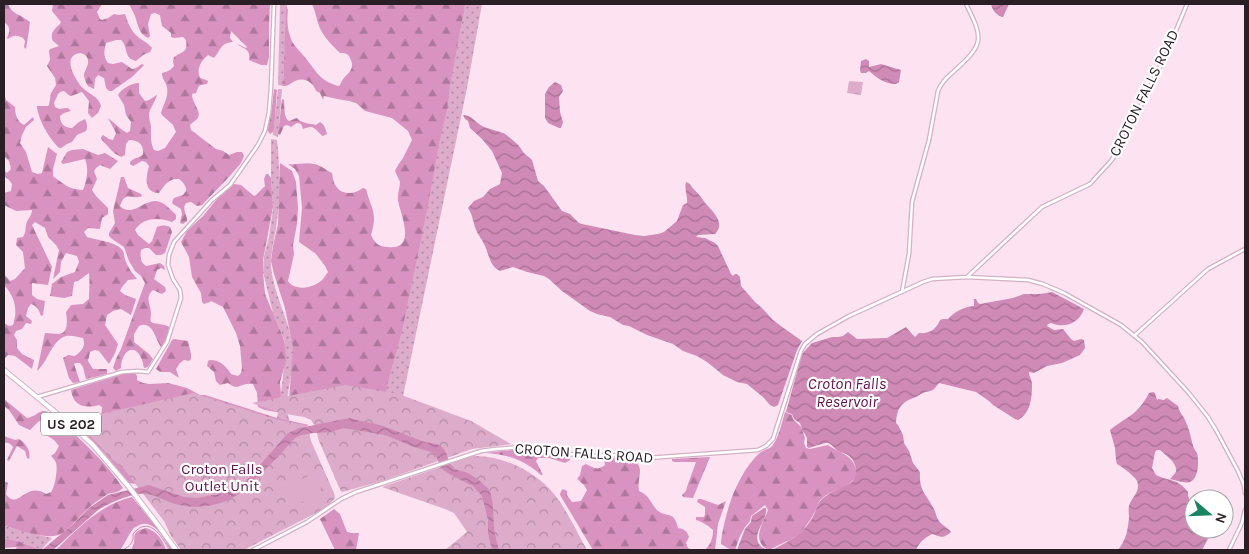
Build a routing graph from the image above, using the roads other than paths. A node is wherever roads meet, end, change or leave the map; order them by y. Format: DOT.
graph roads {
  1 [pos="274,4"];
  2 [pos="966,4"];
  3 [pos="1188,4"];
  4 [pos="1245,249"];
  5 [pos="968,277"];
  6 [pos="902,292"];
  7 [pos="1135,335"];
  8 [pos="4,370"];
  9 [pos="37,397"];
  10 [pos="1245,493"];
  11 [pos="1245,510"];
  12 [pos="176,550"];
  13 [pos="252,550"];
  14 [pos="1229,550"];
  1 -- 9 [label="street"];
  2 -- 6 [label="street"];
  3 -- 5 [label="street, CROTON FALLS ROAD"];
  4 -- 7 [label="street"];
  5 -- 6 [label="street, CROTON FALLS ROAD"];
  5 -- 7 [label="street"];
  6 -- 13 [label="street, CROTON FALLS ROAD"];
  7 -- 10 [label="street"];
  8 -- 9 [label="main road, US 202"];
  9 -- 12 [label="main road, US 202"];
  11 -- 14 [label="street"];
}
